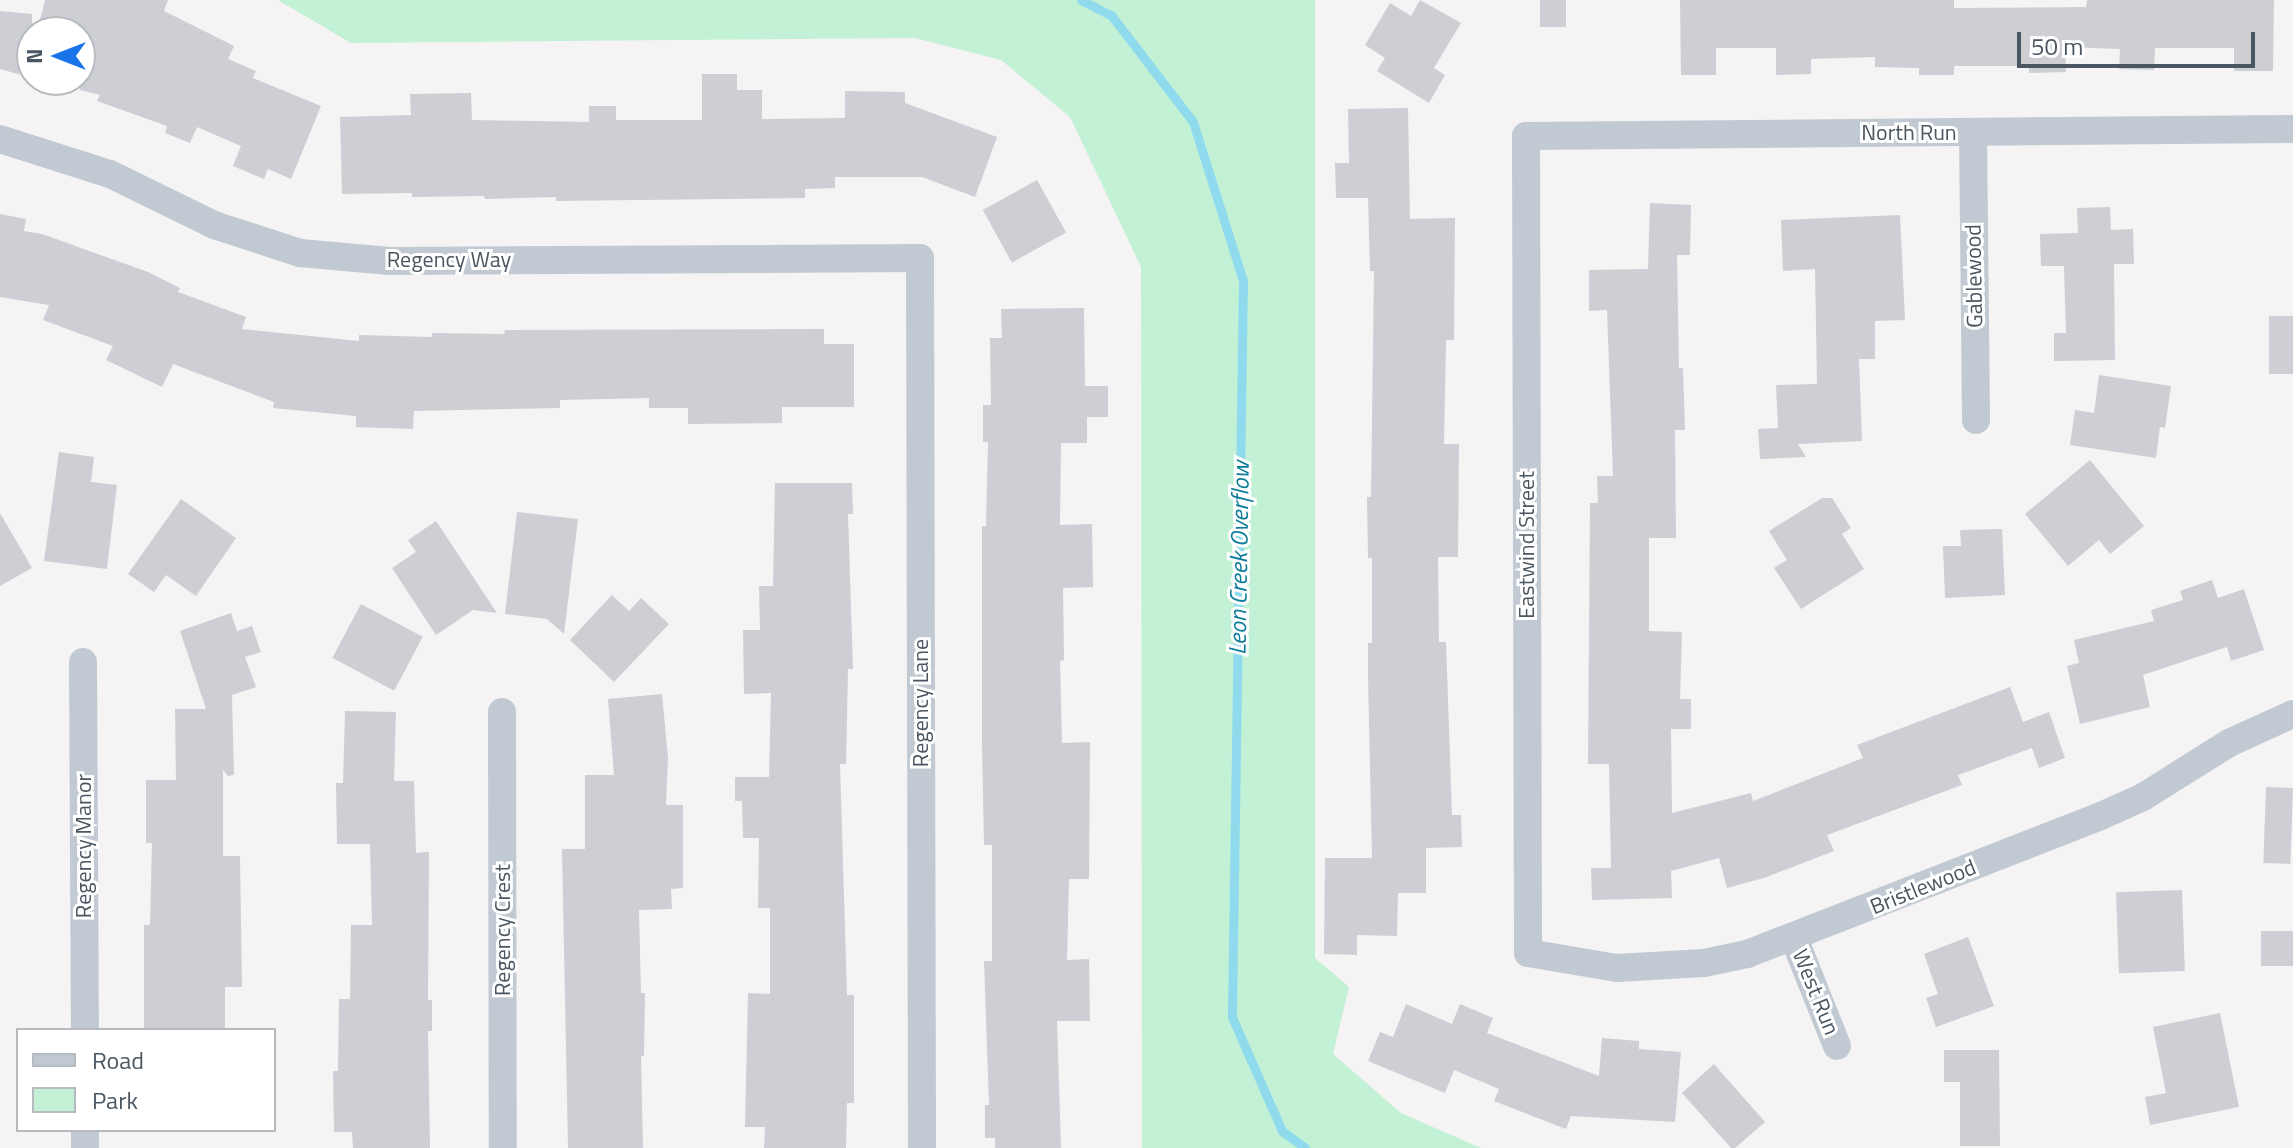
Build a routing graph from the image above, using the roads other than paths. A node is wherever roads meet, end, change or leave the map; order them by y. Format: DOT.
graph roads {
  1 [pos="2293,129"];
  2 [pos="1973,132"];
  3 [pos="1526,136"];
  4 [pos="0,139"];
  5 [pos="920,258"];
  6 [pos="1976,420"];
  7 [pos="83,662"];
  8 [pos="502,712"];
  9 [pos="2293,714"];
  10 [pos="1794,938"];
  11 [pos="1528,953"];
  12 [pos="85,1028"];
  13 [pos="1837,1046"];
  14 [pos="503,1148"];
  15 [pos="922,1148"];
  1 -- 2 [label="street, North Run"];
  2 -- 3 [label="street, North Run"];
  2 -- 6 [label="street, Gablewood"];
  3 -- 11 [label="street, Eastwind Street"];
  4 -- 5 [label="street, Regency Way"];
  5 -- 15 [label="street, Regency Lane"];
  7 -- 12 [label="street, Regency Manor"];
  8 -- 14 [label="street, Regency Crest"];
  9 -- 10 [label="street, Bristlewood"];
  10 -- 11 [label="street, Bristlewood"];
  10 -- 13 [label="street, West Run"];
}
